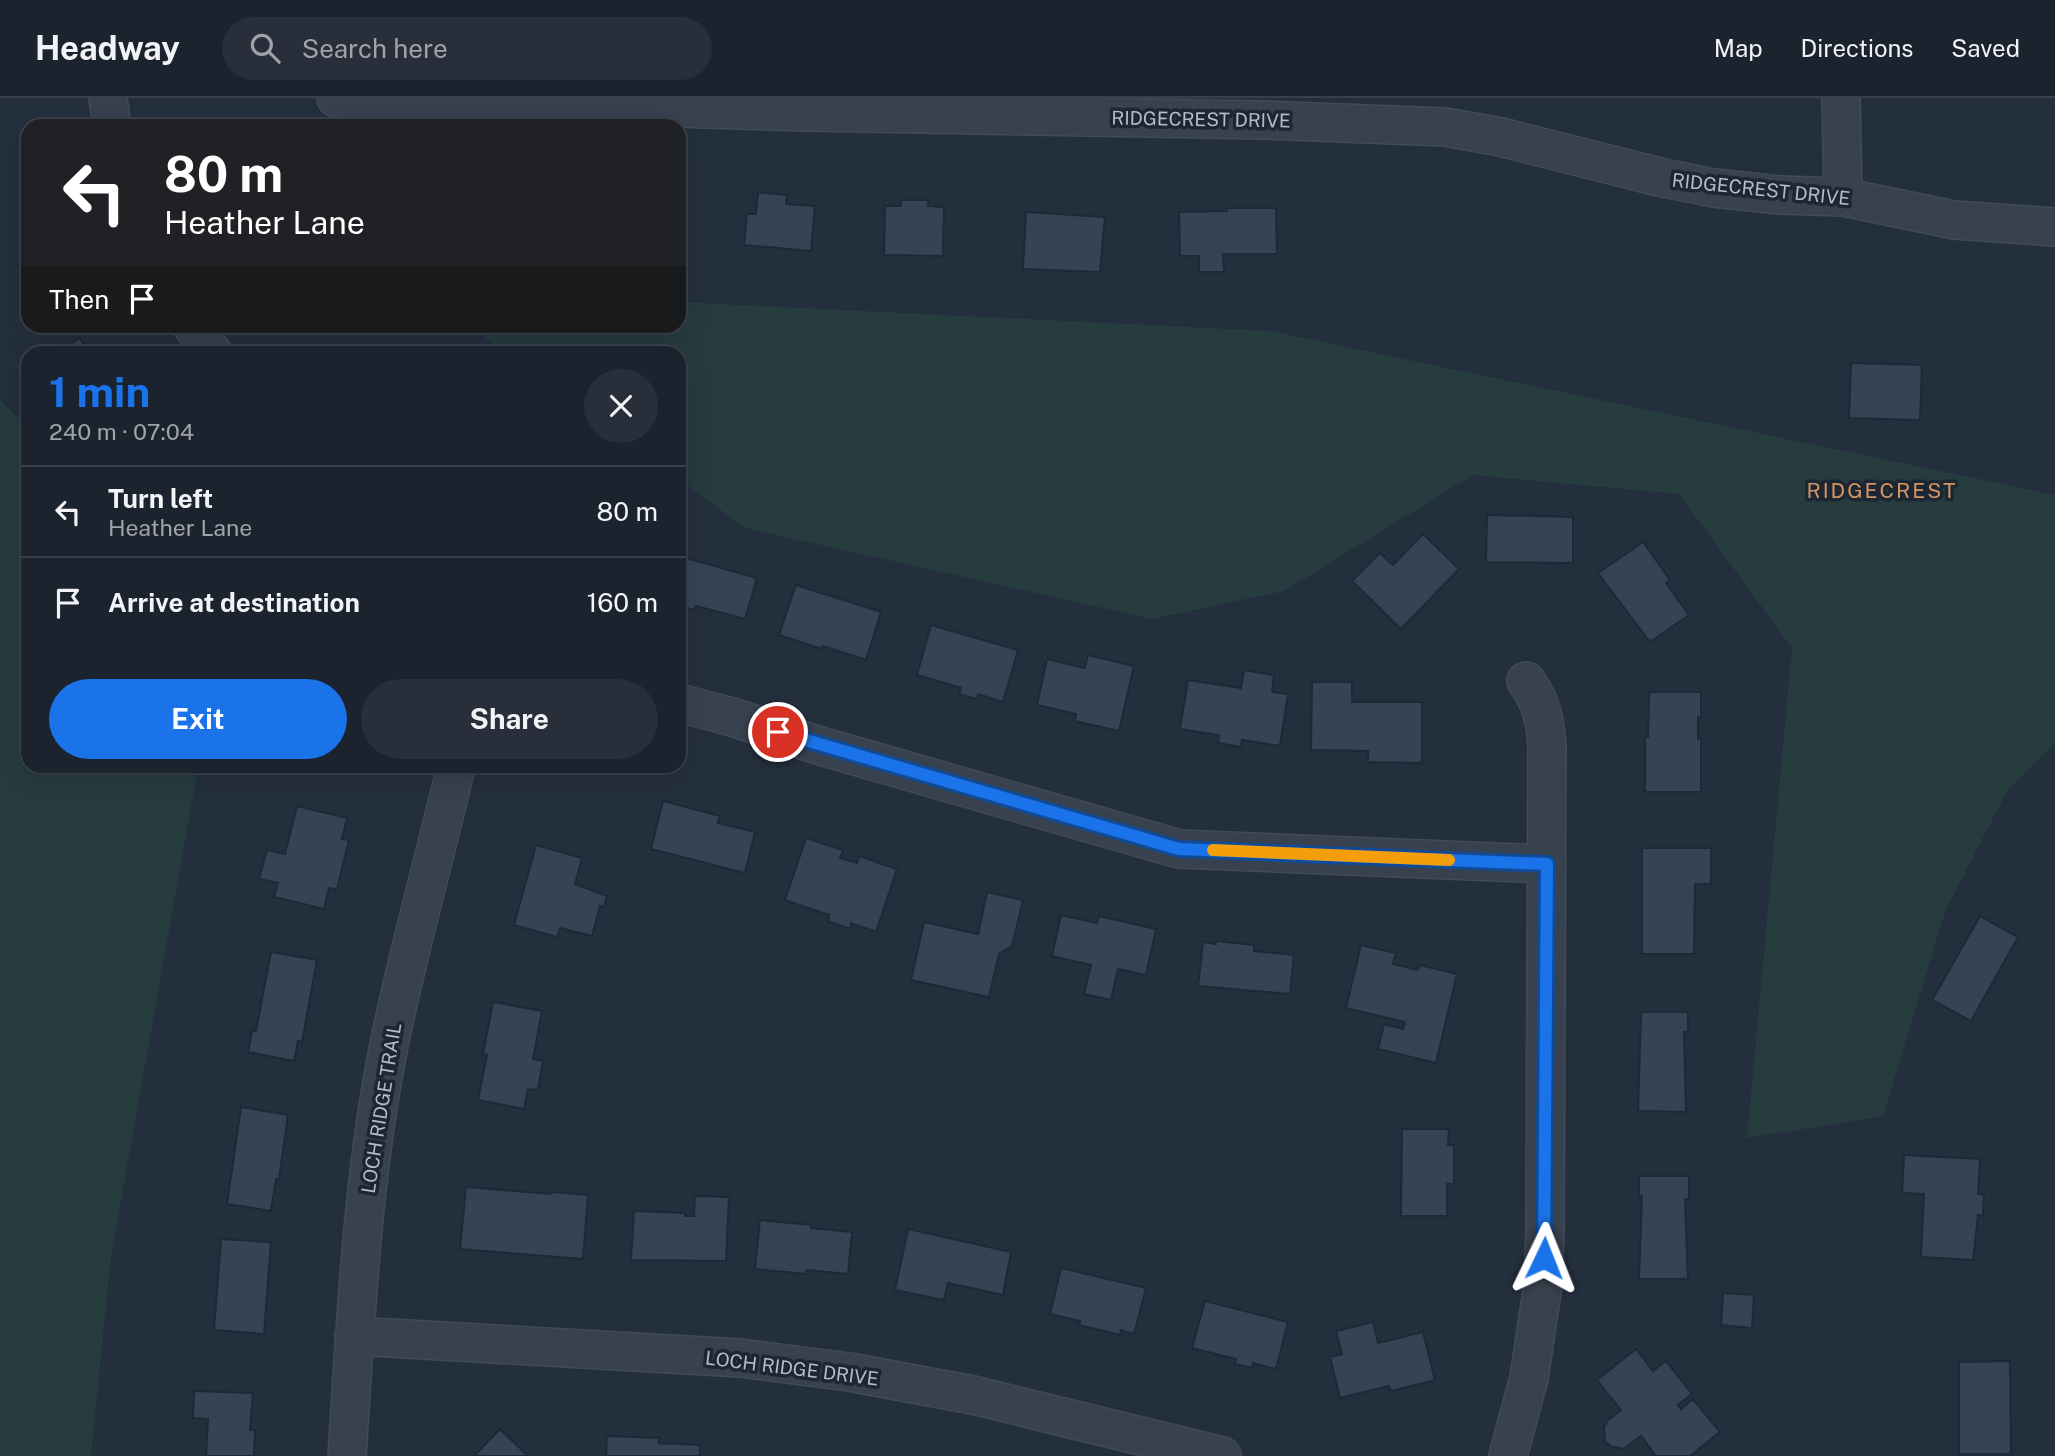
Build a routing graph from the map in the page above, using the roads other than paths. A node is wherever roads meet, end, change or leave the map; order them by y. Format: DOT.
graph roads {
  1 [pos="108,98"];
  2 [pos="336,98"];
  3 [pos="1841,98"];
  4 [pos="111,119"];
  5 [pos="1843,197"];
  6 [pos="2055,227"];
  7 [pos="1526,681"];
  8 [pos="686,706"];
  9 [pos="454,773"];
  10 [pos="1547,864"];
  11 [pos="354,1336"];
  12 [pos="347,1456"];
  13 [pos="1222,1456"];
  14 [pos="1508,1456"];
  1 -- 4 [label="street"];
  2 -- 5 [label="street, RIDGECREST DRIVE"];
  3 -- 5 [label="street"];
  5 -- 6 [label="street, RIDGECREST DRIVE"];
  7 -- 10 [label="street"];
  8 -- 10 [label="street"];
  9 -- 11 [label="street, LOCH RIDGE TRAIL"];
  10 -- 14 [label="street"];
  11 -- 12 [label="street, LOCH RIDGE TRAIL"];
  11 -- 13 [label="street, LOCH RIDGE DRIVE"];
}
